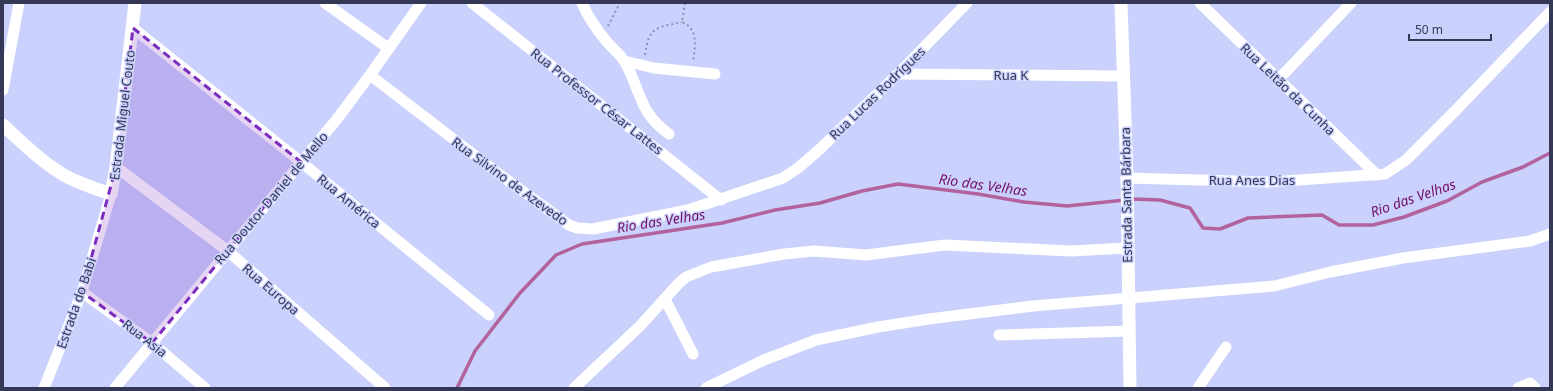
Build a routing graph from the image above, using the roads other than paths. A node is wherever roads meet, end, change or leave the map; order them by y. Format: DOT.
graph roads {
  1 [pos="19,3"];
  2 [pos="135,3"];
  3 [pos="325,3"];
  4 [pos="421,3"];
  5 [pos="472,3"];
  6 [pos="582,3"];
  7 [pos="967,3"];
  8 [pos="1121,3"];
  9 [pos="1200,3"];
  10 [pos="1351,3"];
  11 [pos="1550,12"];
  12 [pos="132,28"];
  13 [pos="388,48"];
  14 [pos="624,61"];
  15 [pos="715,74"];
  16 [pos="898,74"];
  17 [pos="370,75"];
  18 [pos="1124,76"];
  19 [pos="1278,80"];
  20 [pos="3,90"];
  21 [pos="4,130"];
  22 [pos="669,134"];
  23 [pos="301,162"];
  24 [pos="116,167"];
  25 [pos="1377,175"];
  26 [pos="783,178"];
  27 [pos="1127,181"];
  28 [pos="111,194"];
  29 [pos="721,200"];
  30 [pos="1550,234"];
  31 [pos="1127,248"];
  32 [pos="228,251"];
  33 [pos="82,292"];
  34 [pos="665,299"];
  35 [pos="1128,299"];
  36 [pos="489,315"];
  37 [pos="1129,331"];
  38 [pos="999,335"];
  39 [pos="152,342"];
  40 [pos="1226,347"];
  41 [pos="693,354"];
  42 [pos="44,388"];
  43 [pos="115,388"];
  44 [pos="205,388"];
  45 [pos="385,388"];
  46 [pos="574,388"];
  47 [pos="706,388"];
  48 [pos="1130,388"];
  49 [pos="1198,388"];
  50 [pos="1518,388"];
  51 [pos="1535,388"];
  1 -- 20 [label="street"];
  2 -- 12 [label="street, Estrada Miguel Couto"];
  3 -- 13 [label="street"];
  4 -- 13 [label="street, Rua Doutor Daniel de Mello"];
  5 -- 29 [label="street, Rua Professor César Lattes"];
  6 -- 14 [label="street"];
  7 -- 16 [label="street, Rua Lucas Rodrigues"];
  8 -- 18 [label="street, Estrada Santa Bárbara"];
  9 -- 19 [label="street, Rua Leitão da Cunha"];
  10 -- 19 [label="street"];
  11 -- 25 [label="street, Rua Anes Dias"];
  12 -- 23 [label="street, Rua América"];
  12 -- 24 [label="street, Estrada Miguel Couto"];
  13 -- 17 [label="street, Rua Doutor Daniel de Mello"];
  14 -- 15 [label="street"];
  14 -- 22 [label="street"];
  16 -- 18 [label="street, Rua K"];
  16 -- 26 [label="street, Rua Lucas Rodrigues"];
  17 -- 23 [label="street, Rua Doutor Daniel de Mello"];
  17 -- 29 [label="street, Rua Silvino de Azevedo"];
  18 -- 27 [label="street, Estrada Santa Bárbara"];
  19 -- 25 [label="street, Rua Leitão da Cunha"];
  21 -- 28 [label="street, Estrada Miguel Couto"];
  23 -- 32 [label="street, Rua Doutor Daniel de Mello"];
  23 -- 36 [label="street, Rua América"];
  24 -- 28 [label="street, Estrada Miguel Couto"];
  24 -- 32 [label="street, Rua Europa"];
  25 -- 27 [label="street, Rua Anes Dias"];
  26 -- 29 [label="street, Rua Silvino de Azevedo"];
  27 -- 31 [label="street, Estrada Santa Bárbara"];
  28 -- 33 [label="street, Estrada do Babi"];
  30 -- 35 [label="street"];
  31 -- 34 [label="street"];
  31 -- 35 [label="street, Estrada Santa Bárbara"];
  32 -- 39 [label="street, Rua Doutor Daniel de Mello"];
  32 -- 45 [label="street, Rua Europa"];
  33 -- 39 [label="street, Rua Asia"];
  33 -- 42 [label="street, Estrada do Babi"];
  34 -- 41 [label="street"];
  34 -- 46 [label="street"];
  35 -- 37 [label="street, Estrada Santa Bárbara"];
  35 -- 47 [label="street"];
  37 -- 38 [label="street"];
  37 -- 48 [label="street, Estrada Santa Bárbara"];
  39 -- 43 [label="street, Rua Doutor Daniel de Mello"];
  39 -- 44 [label="street, Rua Asia"];
  40 -- 49 [label="street"];
  50 -- 51 [label="street"];
}
